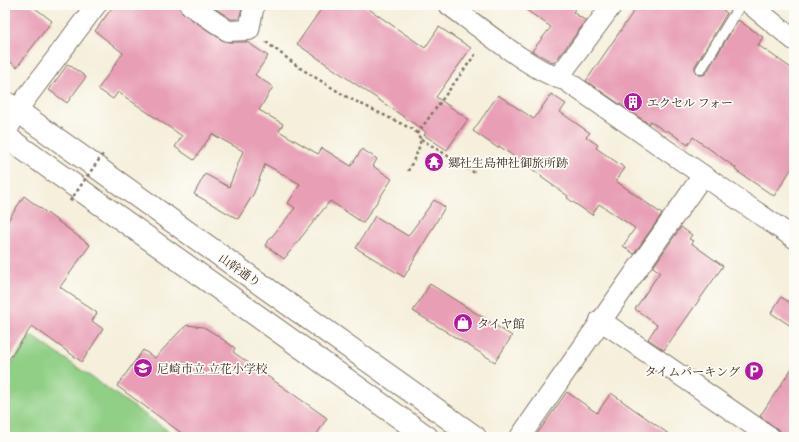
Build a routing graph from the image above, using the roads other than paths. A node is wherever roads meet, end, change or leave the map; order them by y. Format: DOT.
graph roads {
  1 [pos="96,5"];
  2 [pos="190,5"];
  3 [pos="254,5"];
  4 [pos="449,5"];
  5 [pos="612,5"];
  6 [pos="740,5"];
  7 [pos="751,5"];
  8 [pos="794,40"];
  9 [pos="700,69"];
  10 [pos="558,78"];
  11 [pos="11,106"];
  12 [pos="5,136"];
  13 [pos="703,175"];
  14 [pos="794,238"];
  15 [pos="600,320"];
  16 [pos="427,437"];
  17 [pos="475,437"];
  18 [pos="520,437"];
  19 [pos="770,437"];
  1 -- 11 [label="street"];
  2 -- 3 [label="street"];
  4 -- 10 [label="street"];
  5 -- 10 [label="street"];
  6 -- 9 [label="lane"];
  7 -- 8 [label="street"];
  10 -- 13 [label="street"];
  11 -- 12 [label="street"];
  11 -- 17 [label="street, 山幹通り"];
  12 -- 16 [label="street"];
  13 -- 14 [label="street"];
  13 -- 15 [label="street"];
  15 -- 18 [label="street"];
  15 -- 19 [label="street"];
}
